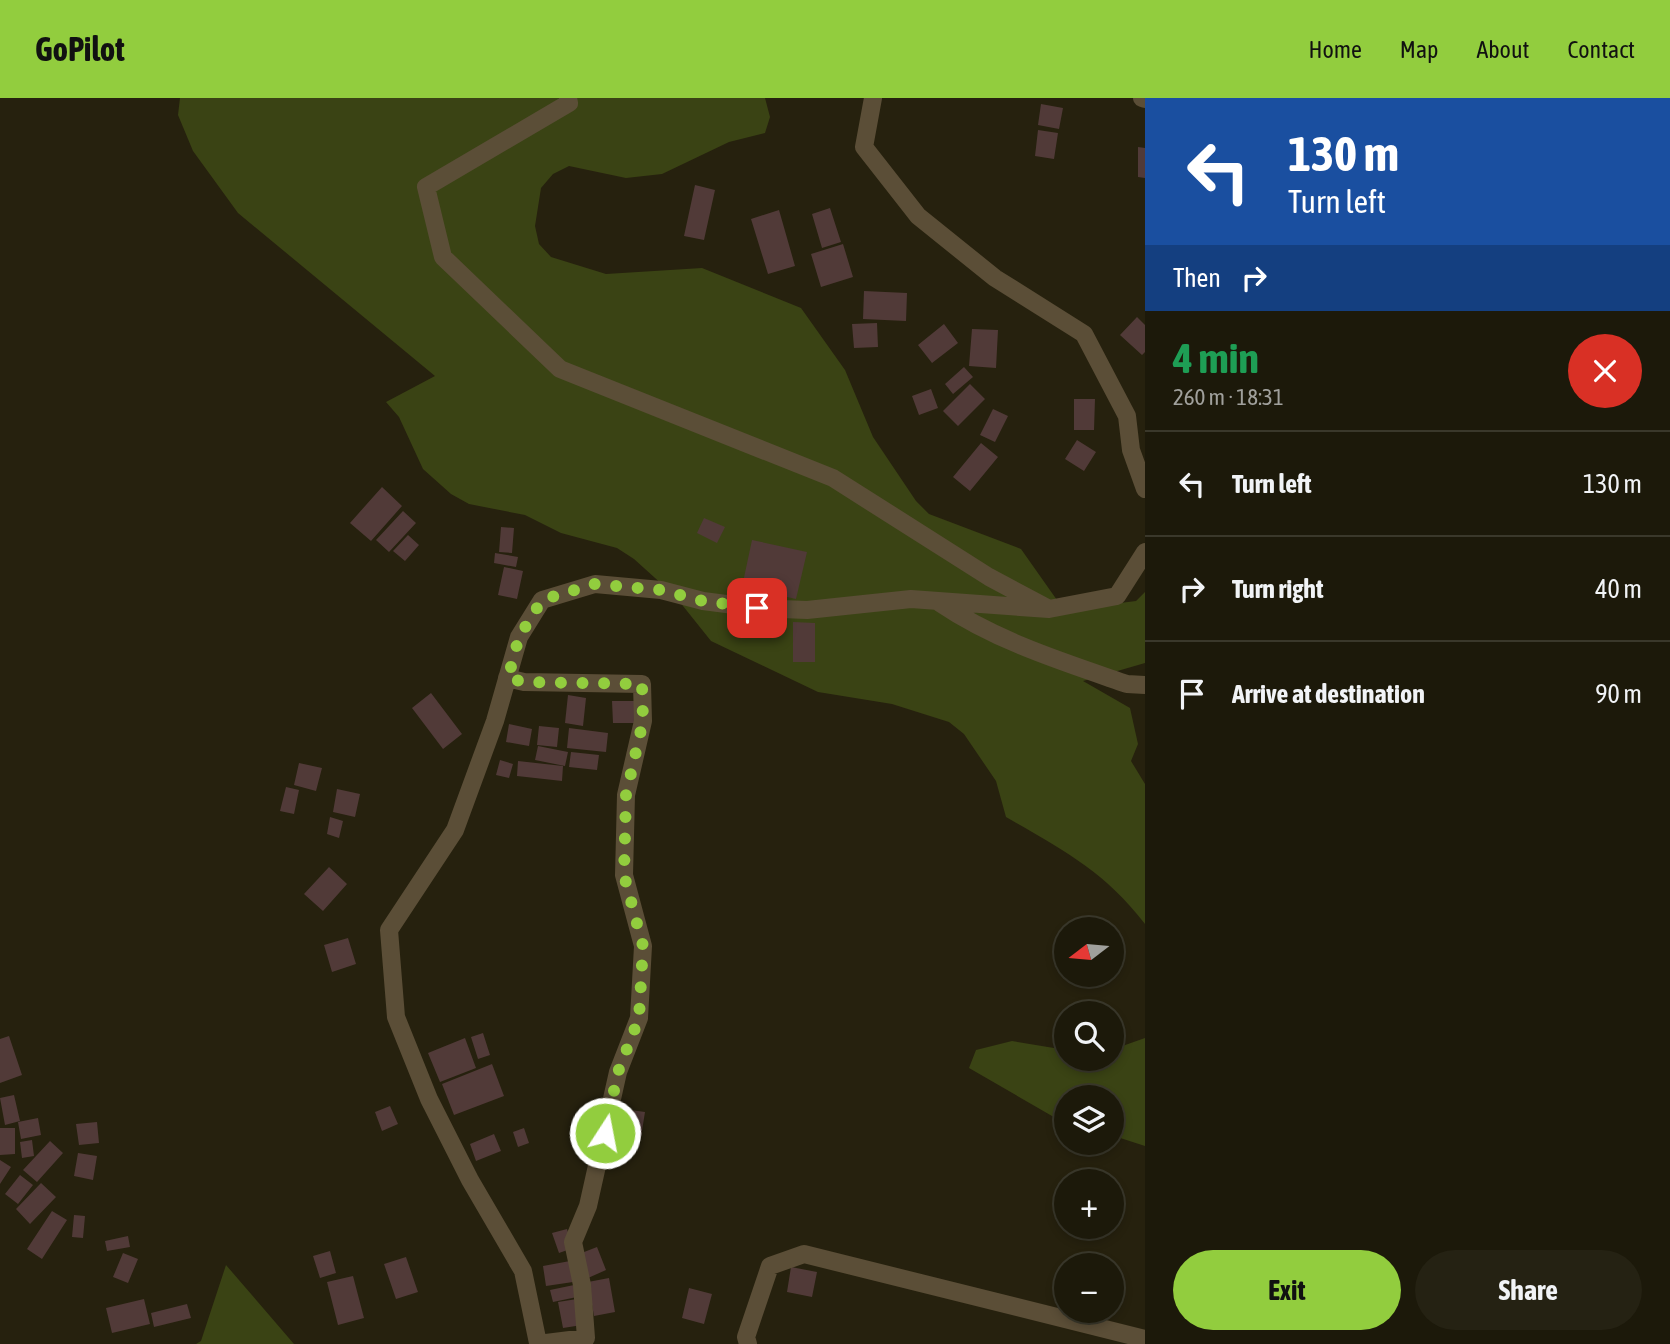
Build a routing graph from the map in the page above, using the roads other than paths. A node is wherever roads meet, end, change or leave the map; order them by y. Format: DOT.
graph roads {
  1 [pos="568,98"];
  2 [pos="873,98"];
  3 [pos="1145,489"];
  4 [pos="1145,552"];
  5 [pos="937,601"];
  6 [pos="1049,608"];
  7 [pos="508,678"];
  8 [pos="1145,685"];
  9 [pos="1145,1339"];
  10 [pos="538,1344"];
  11 [pos="748,1344"];
  1 -- 6 [label="street"];
  2 -- 3 [label="street"];
  4 -- 6 [label="street"];
  5 -- 6 [label="street"];
  5 -- 7 [label="street"];
  5 -- 8 [label="street"];
  7 -- 10 [label="street"];
  7 -- 10 [label="street"];
  9 -- 11 [label="street"];
}
